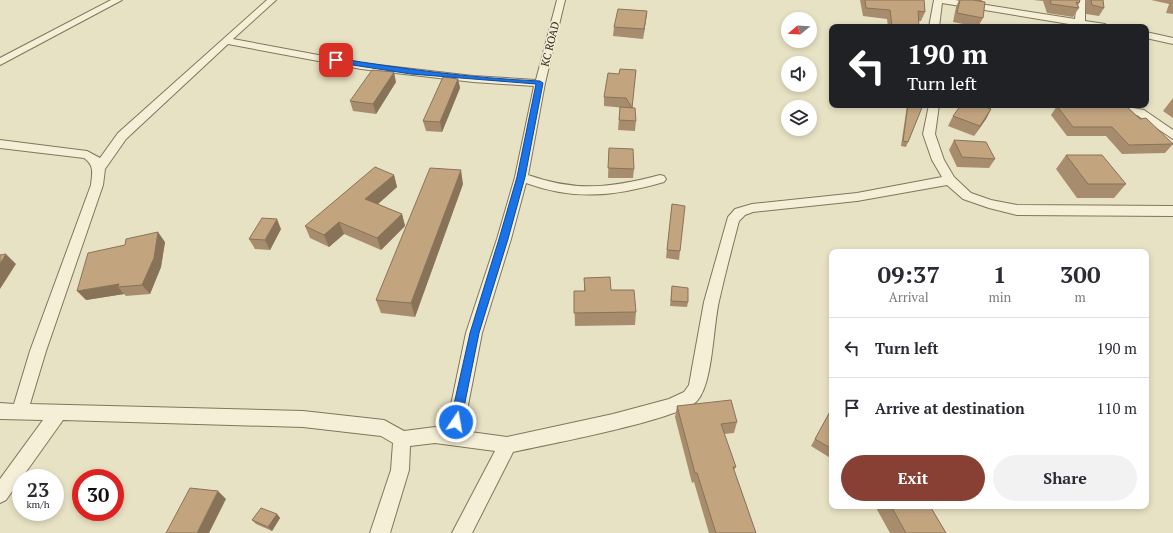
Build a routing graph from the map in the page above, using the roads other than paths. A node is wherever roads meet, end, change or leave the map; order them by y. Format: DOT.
graph roads {
  1 [pos="118,0"];
  2 [pos="272,0"];
  3 [pos="561,0"];
  4 [pos="938,0"];
  5 [pos="1081,0"];
  6 [pos="1080,22"];
  7 [pos="934,24"];
  8 [pos="1090,24"];
  9 [pos="1149,36"];
  10 [pos="1173,40"];
  11 [pos="226,41"];
  12 [pos="0,62"];
  13 [pos="540,83"];
  14 [pos="933,108"];
  15 [pos="1114,108"];
  16 [pos="1173,135"];
  17 [pos="0,144"];
  18 [pos="99,169"];
  19 [pos="521,177"];
  20 [pos="660,180"];
  21 [pos="950,180"];
  22 [pos="1173,211"];
  23 [pos="0,410"];
  24 [pos="20,411"];
  25 [pos="58,413"];
  26 [pos="453,436"];
  27 [pos="402,439"];
  28 [pos="507,445"];
  29 [pos="0,494"];
  30 [pos="380,533"];
  31 [pos="462,533"];
  1 -- 12 [label="street"];
  2 -- 11 [label="street"];
  3 -- 13 [label="street, KC ROAD"];
  4 -- 6 [label="street"];
  4 -- 7 [label="street"];
  5 -- 6 [label="street"];
  6 -- 8 [label="street"];
  9 -- 10 [label="street"];
  11 -- 13 [label="street"];
  11 -- 18 [label="street"];
  13 -- 19 [label="street, KC ROAD"];
  14 -- 21 [label="street"];
  15 -- 16 [label="street"];
  17 -- 18 [label="street"];
  18 -- 24 [label="street"];
  19 -- 20 [label="street"];
  19 -- 26 [label="street, KC ROAD"];
  21 -- 22 [label="street"];
  21 -- 28 [label="street"];
  23 -- 24 [label="street"];
  24 -- 25 [label="street"];
  25 -- 27 [label="street"];
  25 -- 29 [label="street"];
  26 -- 27 [label="street"];
  26 -- 28 [label="street"];
  27 -- 30 [label="street"];
  28 -- 31 [label="street"];
}
